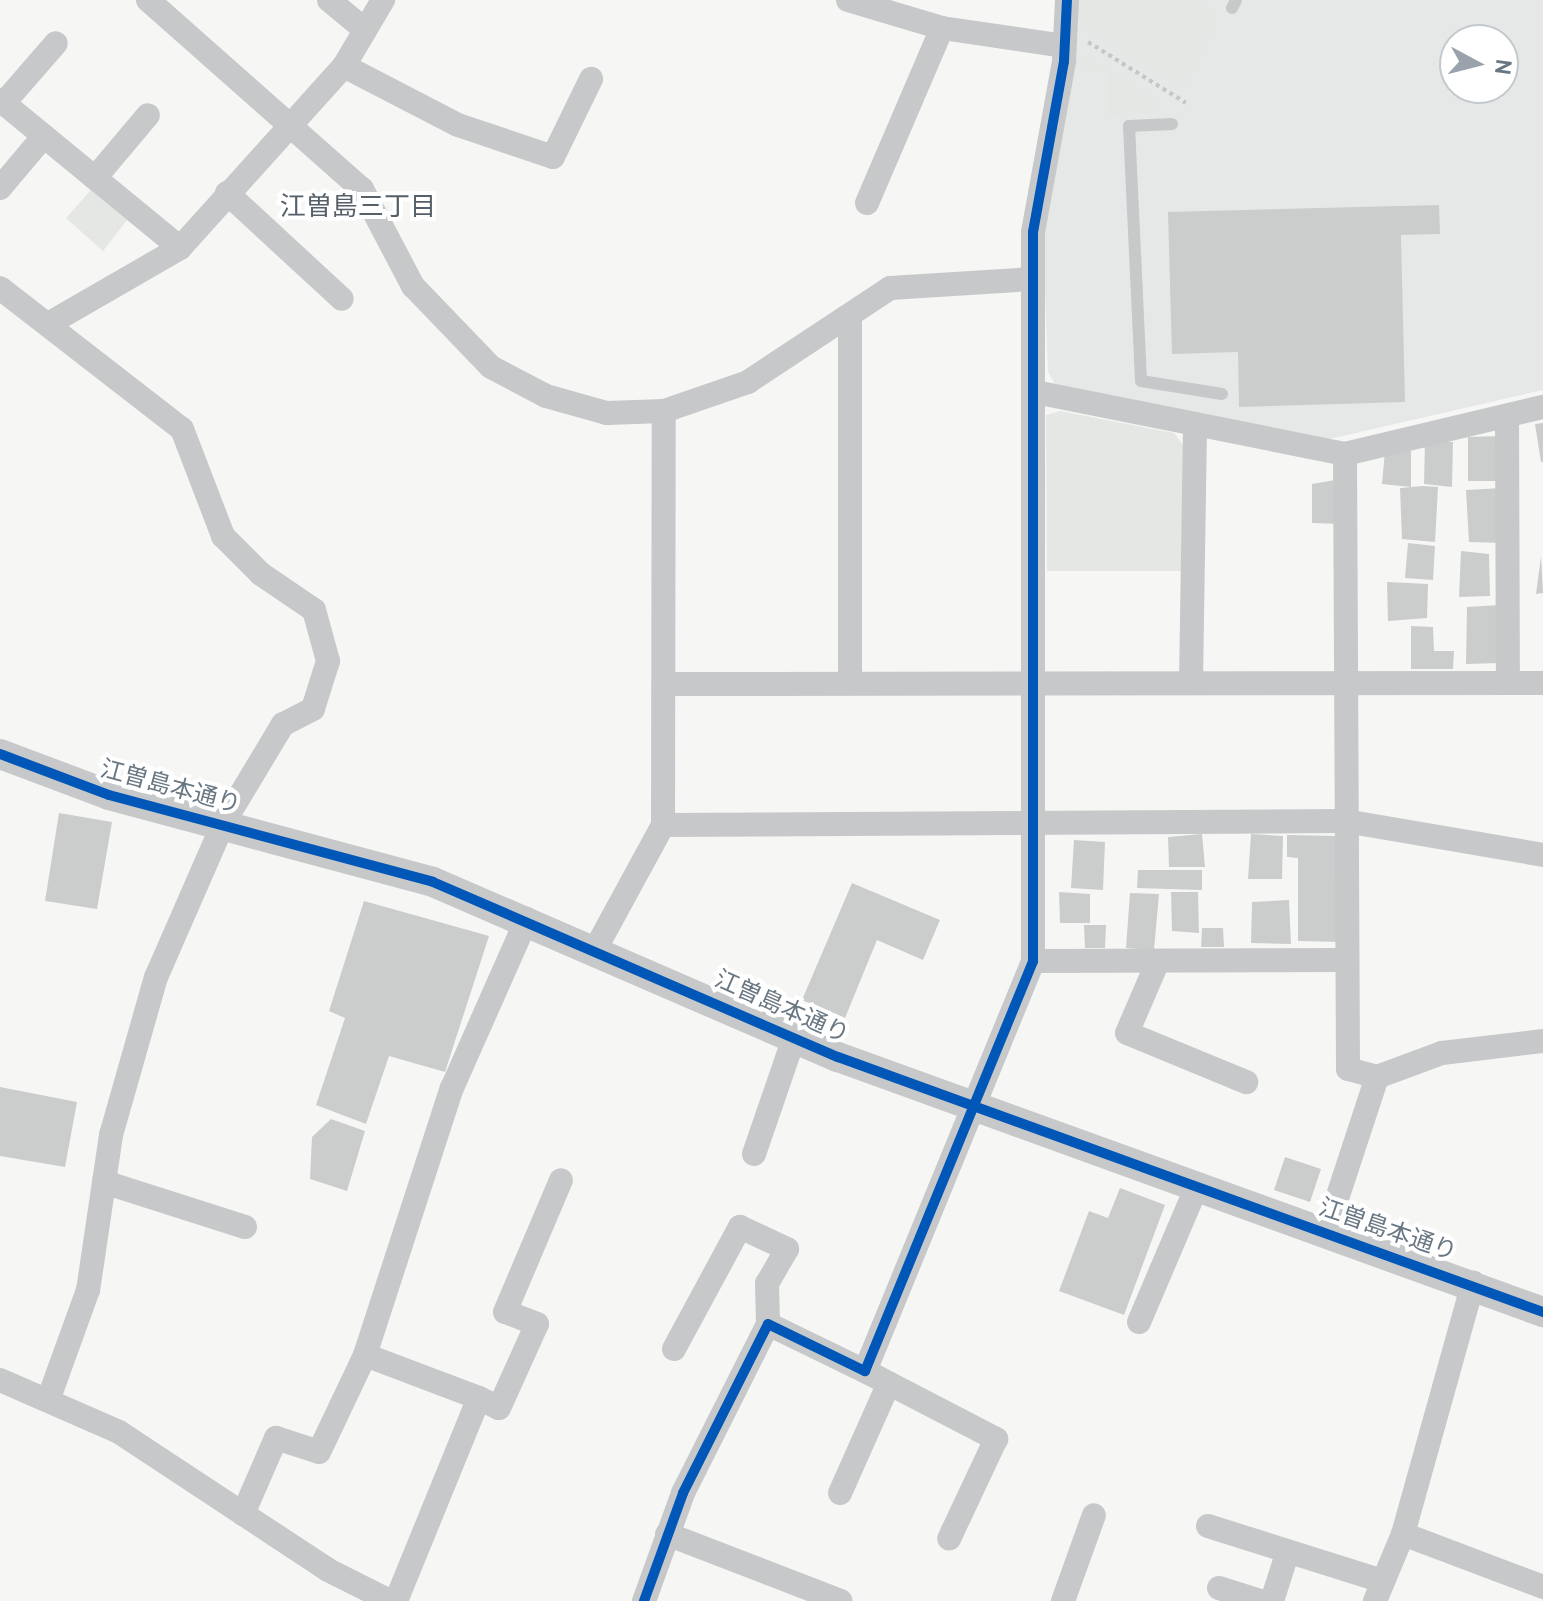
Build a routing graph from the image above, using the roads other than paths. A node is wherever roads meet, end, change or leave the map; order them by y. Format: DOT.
graph roads {
  1 [pos="148,0"];
  2 [pos="329,0"];
  3 [pos="383,0"];
  4 [pos="848,0"];
  5 [pos="1067,0"];
  6 [pos="942,28"];
  7 [pos="365,30"];
  8 [pos="1065,37"];
  9 [pos="56,43"];
  10 [pos="344,66"];
  11 [pos="591,79"];
  12 [pos="2,102"];
  13 [pos="148,115"];
  14 [pos="286,124"];
  15 [pos="1172,124"];
  16 [pos="44,136"];
  17 [pos="95,178"];
  18 [pos="0,188"];
  19 [pos="227,193"];
  20 [pos="867,203"];
  21 [pos="180,248"];
  22 [pos="1032,279"];
  23 [pos="0,288"];
  24 [pos="342,299"];
  25 [pos="850,320"];
  26 [pos="50,323"];
  27 [pos="1035,392"];
  28 [pos="1222,394"];
  29 [pos="1543,407"];
  30 [pos="664,411"];
  31 [pos="1507,416"];
  32 [pos="1195,424"];
  33 [pos="1345,454"];
  34 [pos="1508,682"];
  35 [pos="850,683"];
  36 [pos="1034,683"];
  37 [pos="1191,683"];
  38 [pos="1543,683"];
  39 [pos="665,684"];
  40 [pos="1346,684"];
  41 [pos="0,754"];
  42 [pos="1345,821"];
  43 [pos="1036,822"];
  44 [pos="223,824"];
  45 [pos="663,825"];
  46 [pos="1543,855"];
  47 [pos="527,919"];
  48 [pos="596,948"];
  49 [pos="1347,960"];
  50 [pos="1033,961"];
  51 [pos="1158,961"];
  52 [pos="794,1038"];
  53 [pos="1543,1041"];
  54 [pos="1377,1077"];
  55 [pos="1246,1082"];
  56 [pos="977,1108"];
  57 [pos="754,1154"];
  58 [pos="561,1180"];
  59 [pos="104,1182"];
  60 [pos="1197,1186"];
  61 [pos="245,1227"];
  62 [pos="1326,1232"];
  63 [pos="1473,1283"];
  64 [pos="1543,1312"];
  65 [pos="1139,1322"];
  66 [pos="768,1324"];
  67 [pos="674,1349"];
  68 [pos="365,1355"];
  69 [pos="865,1371"];
  70 [pos="0,1380"];
  71 [pos="889,1383"];
  72 [pos="49,1398"];
  73 [pos="479,1398"];
  74 [pos="840,1493"];
  75 [pos="243,1514"];
  76 [pos="1094,1515"];
  77 [pos="1208,1526"];
  78 [pos="667,1534"];
  79 [pos="1403,1534"];
  80 [pos="949,1539"];
  81 [pos="1288,1551"];
  82 [pos="1543,1587"];
  83 [pos="1219,1588"];
  84 [pos="1378,1591"];
  85 [pos="393,1601"];
  86 [pos="644,1601"];
  87 [pos="841,1601"];
  88 [pos="1063,1601"];
  89 [pos="1260,1601"];
  90 [pos="1272,1601"];
  1 -- 14 [label="street"];
  2 -- 7 [label="street"];
  3 -- 7 [label="street"];
  4 -- 6 [label="street"];
  5 -- 8 [label="street"];
  6 -- 8 [label="street"];
  6 -- 20 [label="street"];
  7 -- 10 [label="street"];
  8 -- 22 [label="street"];
  9 -- 12 [label="street"];
  10 -- 11 [label="street"];
  10 -- 14 [label="street"];
  12 -- 16 [label="street"];
  13 -- 17 [label="street"];
  14 -- 19 [label="street"];
  14 -- 30 [label="street"];
  15 -- 28 [label="lane"];
  16 -- 17 [label="street"];
  16 -- 18 [label="street"];
  17 -- 21 [label="street"];
  19 -- 21 [label="street"];
  19 -- 24 [label="street"];
  21 -- 26 [label="street"];
  22 -- 25 [label="street"];
  22 -- 27 [label="street"];
  23 -- 26 [label="street"];
  25 -- 30 [label="street"];
  25 -- 35 [label="street"];
  26 -- 44 [label="street"];
  27 -- 32 [label="street"];
  27 -- 36 [label="street"];
  29 -- 31 [label="street"];
  30 -- 39 [label="street"];
  31 -- 33 [label="street"];
  31 -- 34 [label="street"];
  32 -- 33 [label="street"];
  32 -- 37 [label="street"];
  33 -- 40 [label="street"];
  34 -- 38 [label="street"];
  34 -- 40 [label="street"];
  35 -- 36 [label="street"];
  35 -- 39 [label="street"];
  36 -- 37 [label="street"];
  36 -- 43 [label="street"];
  37 -- 40 [label="street"];
  39 -- 45 [label="street"];
  40 -- 42 [label="street"];
  41 -- 44 [label="street, 江曽島本通り"];
  42 -- 43 [label="street"];
  42 -- 46 [label="street"];
  42 -- 49 [label="street"];
  43 -- 45 [label="street"];
  43 -- 50 [label="street"];
  44 -- 47 [label="street, 江曽島本通り"];
  44 -- 59 [label="street"];
  45 -- 48 [label="street"];
  47 -- 48 [label="street, 江曽島本通り"];
  47 -- 68 [label="street"];
  48 -- 52 [label="street, 江曽島本通り"];
  49 -- 51 [label="street"];
  49 -- 54 [label="street"];
  50 -- 51 [label="street"];
  50 -- 56 [label="street"];
  51 -- 55 [label="street"];
  52 -- 56 [label="street, 江曽島本通り"];
  52 -- 57 [label="street"];
  53 -- 54 [label="street"];
  54 -- 62 [label="street"];
  56 -- 60 [label="street, 江曽島本通り"];
  56 -- 69 [label="street"];
  58 -- 73 [label="street"];
  59 -- 61 [label="street"];
  59 -- 72 [label="street"];
  60 -- 62 [label="street, 江曽島本通り"];
  60 -- 65 [label="street"];
  62 -- 63 [label="street, 江曽島本通り"];
  63 -- 64 [label="street, 江曽島本通り"];
  63 -- 79 [label="street"];
  66 -- 67 [label="street"];
  66 -- 69 [label="street"];
  66 -- 78 [label="street"];
  68 -- 73 [label="street"];
  68 -- 75 [label="street"];
  69 -- 71 [label="street"];
  70 -- 72 [label="street"];
  71 -- 74 [label="street"];
  71 -- 80 [label="street"];
  72 -- 75 [label="street"];
  73 -- 85 [label="street"];
  75 -- 85 [label="street"];
  76 -- 88 [label="street"];
  77 -- 81 [label="street"];
  78 -- 86 [label="street"];
  78 -- 87 [label="street"];
  79 -- 82 [label="street"];
  79 -- 84 [label="street"];
  81 -- 84 [label="street"];
  81 -- 90 [label="street"];
  83 -- 89 [label="street"];
}
